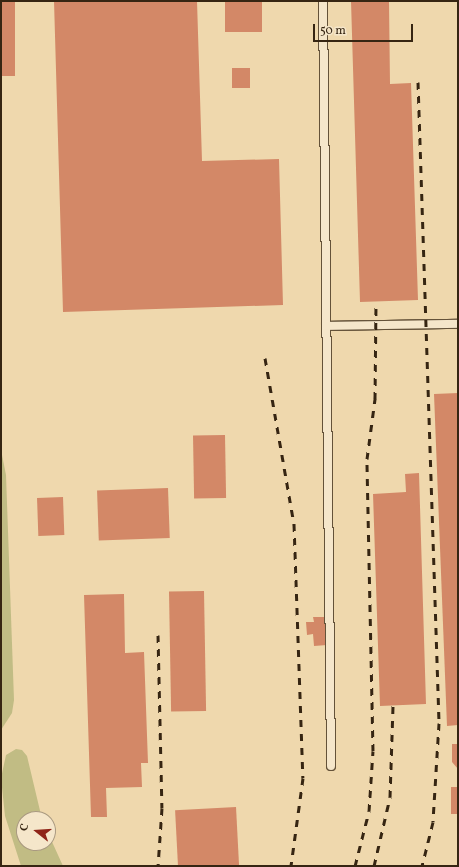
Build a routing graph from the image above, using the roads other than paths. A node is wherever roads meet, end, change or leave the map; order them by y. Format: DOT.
graph roads {
  1 [pos="323,1"];
  2 [pos="458,324"];
  3 [pos="326,326"];
  4 [pos="331,766"];
  1 -- 3 [label="lane"];
  2 -- 3 [label="lane"];
  3 -- 4 [label="lane"];
}
